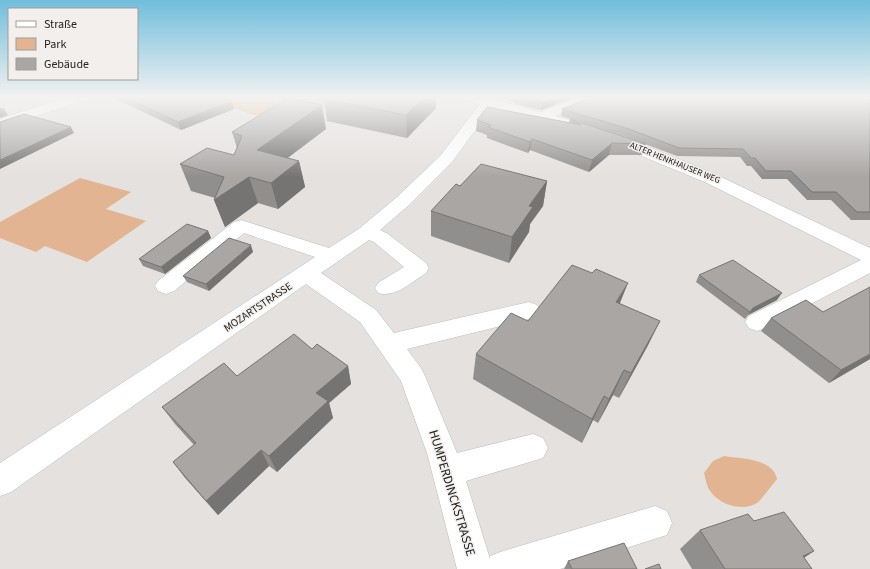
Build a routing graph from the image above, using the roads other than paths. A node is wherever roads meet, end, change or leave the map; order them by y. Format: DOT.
graph roads {
  1 [pos="466,124"];
  2 [pos="566,124"];
  3 [pos="367,232"];
  4 [pos="333,256"];
  5 [pos="870,256"];
  6 [pos="870,264"];
  7 [pos="306,274"];
  8 [pos="166,286"];
  9 [pos="386,288"];
  10 [pos="528,311"];
  11 [pos="757,322"];
  12 [pos="388,344"];
  13 [pos="533,448"];
  14 [pos="447,471"];
  15 [pos="0,481"];
  16 [pos="655,523"];
  17 [pos="475,569"];
  18 [pos="503,569"];
  1 -- 3 [label="street, MOZARTSTRASSE"];
  2 -- 5 [label="street, ALTER HENKHAUSER WEG"];
  3 -- 4 [label="street, MOZARTSTRASSE"];
  3 -- 9 [label="street"];
  4 -- 7 [label="street, MOZARTSTRASSE"];
  4 -- 8 [label="street"];
  6 -- 11 [label="street"];
  7 -- 12 [label="street, HUMPERDINCKSTRASSE"];
  7 -- 15 [label="street, MOZARTSTRASSE"];
  10 -- 12 [label="street"];
  12 -- 14 [label="street, HUMPERDINCKSTRASSE"];
  13 -- 14 [label="street"];
  14 -- 17 [label="street, HUMPERDINCKSTRASSE"];
  16 -- 18 [label="street"];
}
